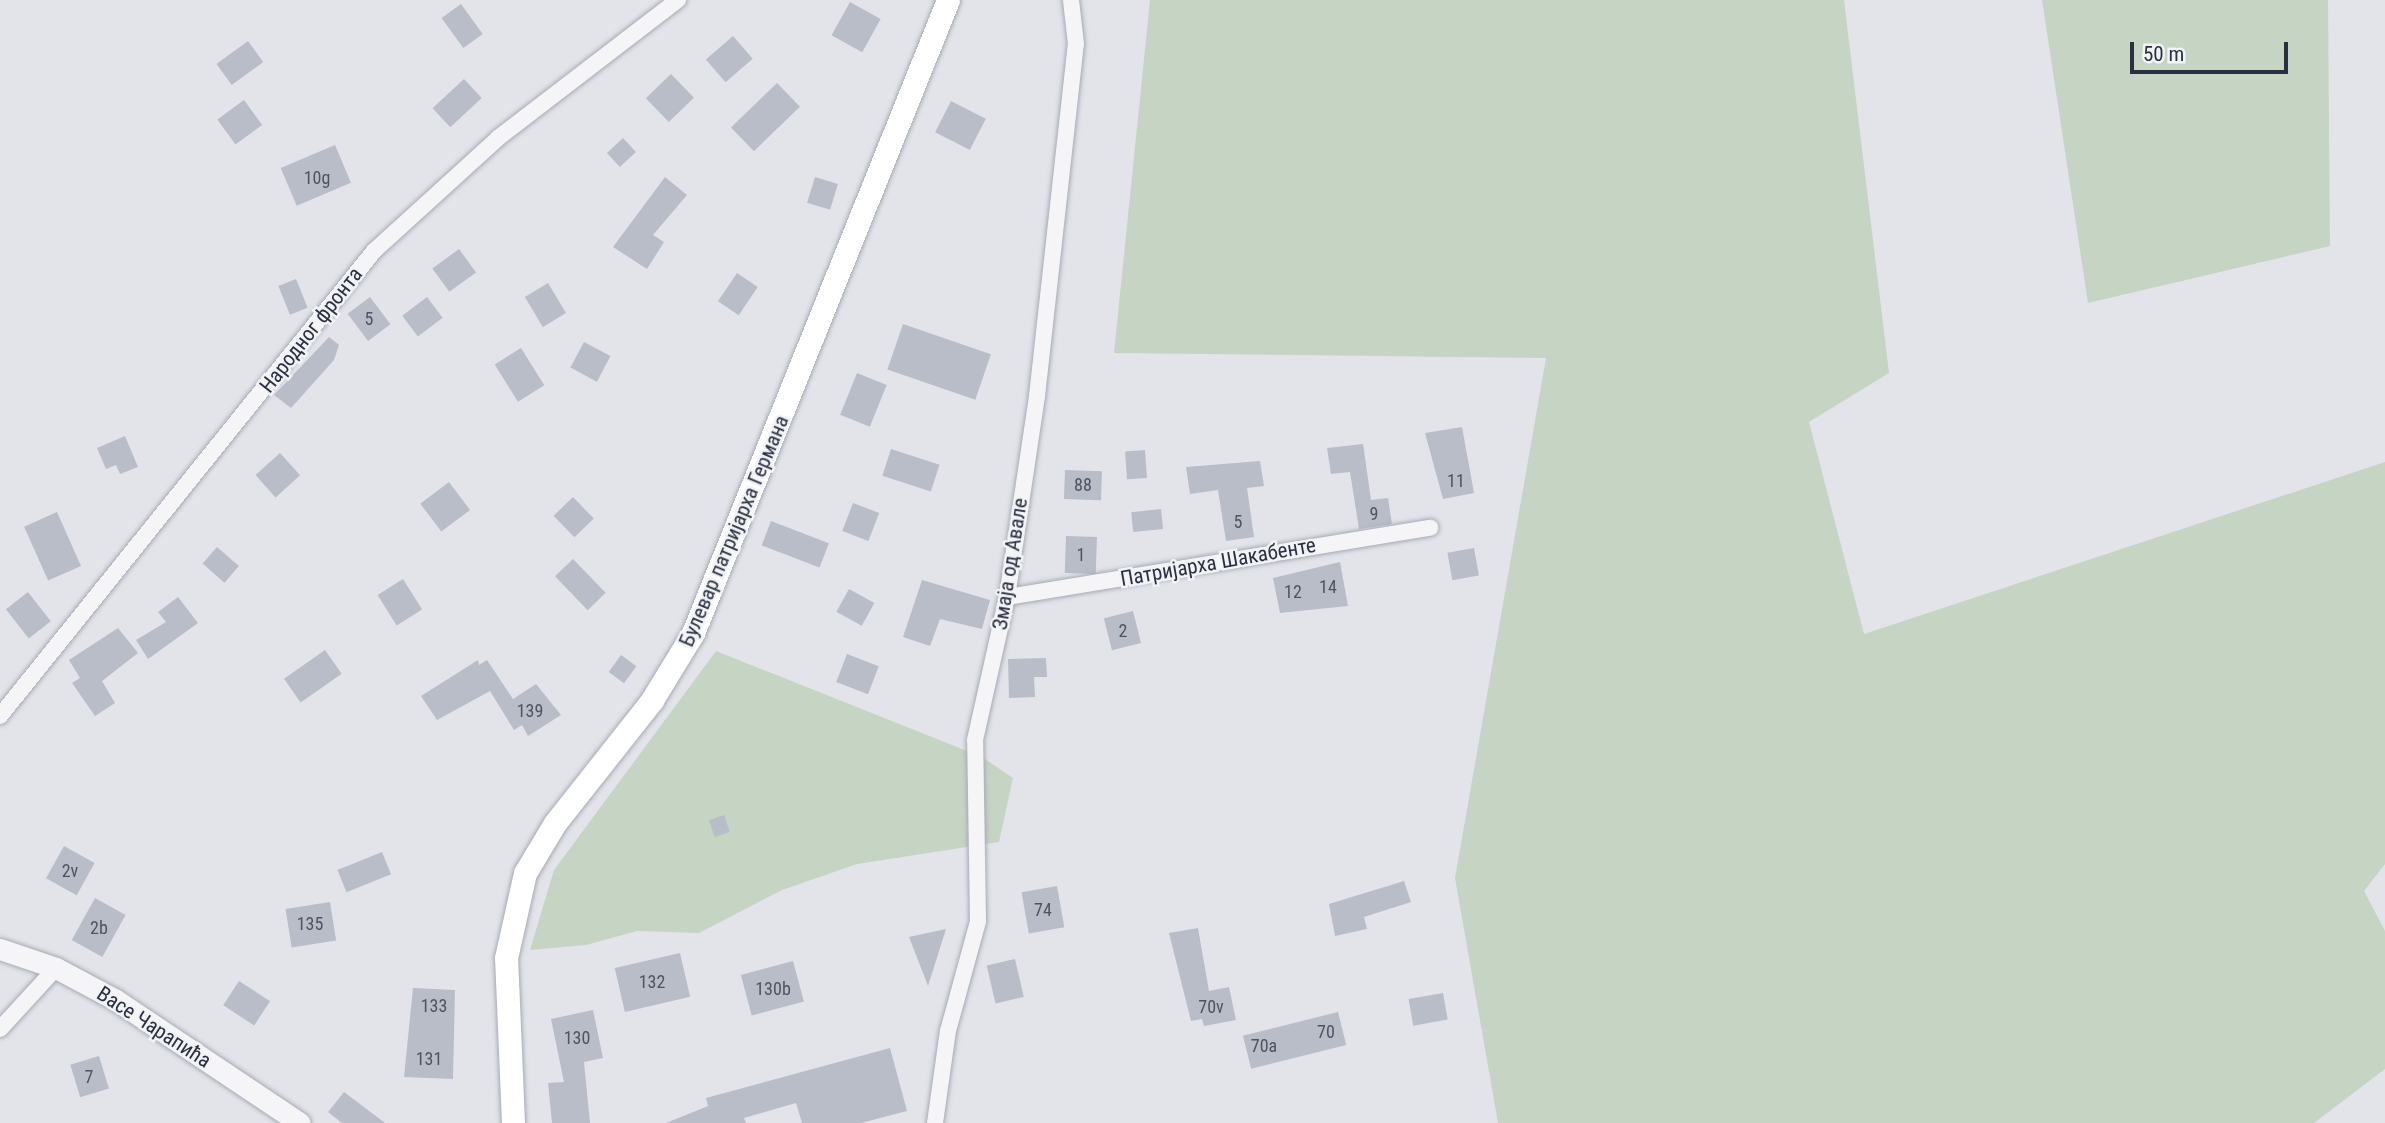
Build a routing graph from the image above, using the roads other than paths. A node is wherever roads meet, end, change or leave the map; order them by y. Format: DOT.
graph roads {
  1 [pos="678,0"];
  2 [pos="948,0"];
  3 [pos="1071,0"];
  4 [pos="1430,528"];
  5 [pos="1007,597"];
  6 [pos="0,716"];
  7 [pos="0,949"];
  8 [pos="56,968"];
  9 [pos="0,1029"];
  10 [pos="300,1123"];
  11 [pos="513,1123"];
  12 [pos="935,1123"];
  1 -- 6 [label="street, Народног фронта"];
  2 -- 11 [label="main road, Булевар патријарха Германа"];
  3 -- 5 [label="street, Змаја од Авале"];
  4 -- 5 [label="street, Патријарха Шакабенте"];
  5 -- 12 [label="street, Змаја од Авале"];
  7 -- 8 [label="street, Васе Чарапића"];
  8 -- 9 [label="street"];
  8 -- 10 [label="street, Васе Чарапића"];
}
